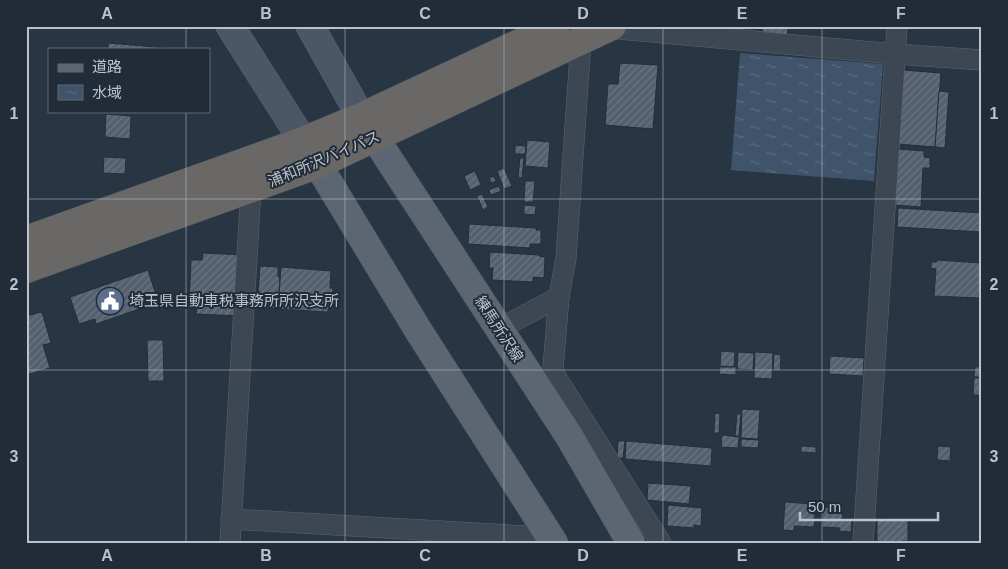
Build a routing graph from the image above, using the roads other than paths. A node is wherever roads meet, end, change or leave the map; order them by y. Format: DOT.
graph roads {
  1 [pos="230,26"];
  2 [pos="310,26"];
  3 [pos="556,26"];
  4 [pos="897,26"];
  5 [pos="610,27"];
  6 [pos="581,40"];
  7 [pos="895,54"];
  8 [pos="982,60"];
  9 [pos="368,128"];
  10 [pos="303,141"];
  11 [pos="319,164"];
  12 [pos="251,190"];
  13 [pos="26,240"];
  14 [pos="26,269"];
  15 [pos="558,297"];
  16 [pos="499,329"];
  17 [pos="231,519"];
  18 [pos="549,536"];
  19 [pos="230,543"];
  20 [pos="631,543"];
  21 [pos="661,543"];
  22 [pos="863,543"];
  1 -- 10 [label="main road"];
  2 -- 9 [label="main road"];
  3 -- 9 [label="highway, 浦和所沢バイパス"];
  4 -- 7 [label="street"];
  5 -- 6 [label="highway, 浦和所沢バイパス"];
  5 -- 7 [label="street"];
  6 -- 9 [label="highway, 浦和所沢バイパス"];
  6 -- 15 [label="street"];
  7 -- 8 [label="street"];
  7 -- 22 [label="street"];
  9 -- 10 [label="highway, 浦和所沢バイパス"];
  9 -- 11 [label="highway, 浦和所沢バイパス"];
  9 -- 16 [label="main road, 練馬所沢線"];
  10 -- 11 [label="main road"];
  10 -- 13 [label="highway, 浦和所沢バイパス"];
  11 -- 12 [label="highway, 浦和所沢バイパス"];
  11 -- 18 [label="main road"];
  12 -- 14 [label="highway, 浦和所沢バイパス"];
  12 -- 17 [label="street"];
  15 -- 16 [label="street"];
  15 -- 21 [label="street"];
  16 -- 20 [label="main road, 練馬所沢線"];
  17 -- 18 [label="street"];
  17 -- 19 [label="street"];
}
